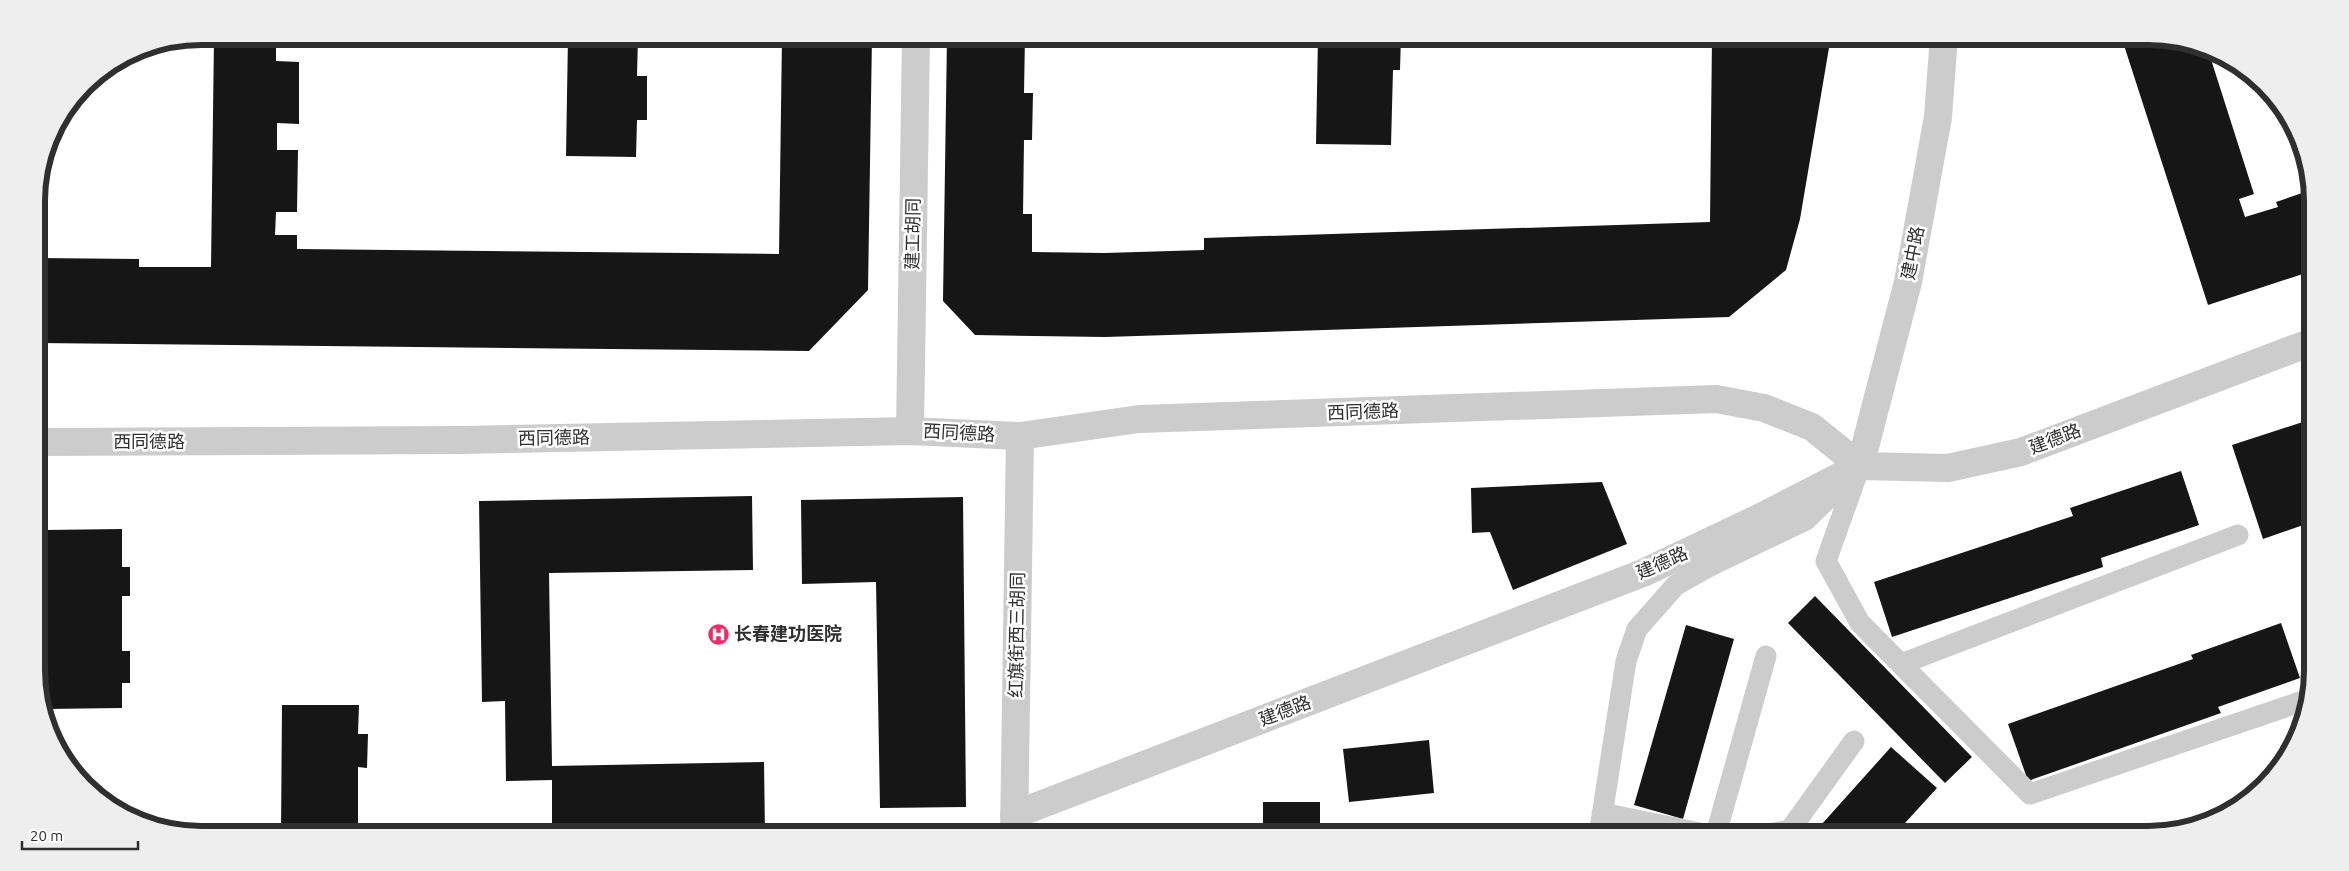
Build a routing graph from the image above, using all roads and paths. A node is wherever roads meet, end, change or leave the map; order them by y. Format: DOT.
graph roads {
  1 [pos="916,45"];
  2 [pos="1943,45"];
  3 [pos="2304,345"];
  4 [pos="910,431"];
  5 [pos="1020,436"];
  6 [pos="45,442"];
  7 [pos="1860,466"];
  8 [pos="2238,535"];
  9 [pos="1766,656"];
  10 [pos="1901,664"];
  11 [pos="2300,702"];
  12 [pos="1854,740"];
  13 [pos="1602,813"];
  14 [pos="1014,825"];
  15 [pos="1600,826"];
  16 [pos="1666,826"];
  17 [pos="1718,826"];
  18 [pos="1793,826"];
  1 -- 4 [label="street, 建工胡同"];
  2 -- 7 [label="street, 建中路"];
  3 -- 7 [label="street, 建德路"];
  4 -- 5 [label="street, 西同德路"];
  4 -- 6 [label="street, 西同德路"];
  5 -- 7 [label="street, 西同德路"];
  5 -- 14 [label="street, 红旗街西三胡同"];
  7 -- 10 [label="lane"];
  7 -- 13 [label="lane"];
  7 -- 14 [label="street, 建德路"];
  8 -- 10 [label="lane"];
  9 -- 17 [label="lane"];
  10 -- 11 [label="lane"];
  12 -- 18 [label="lane"];
  13 -- 15 [label="lane"];
  13 -- 16 [label="lane"];
}
